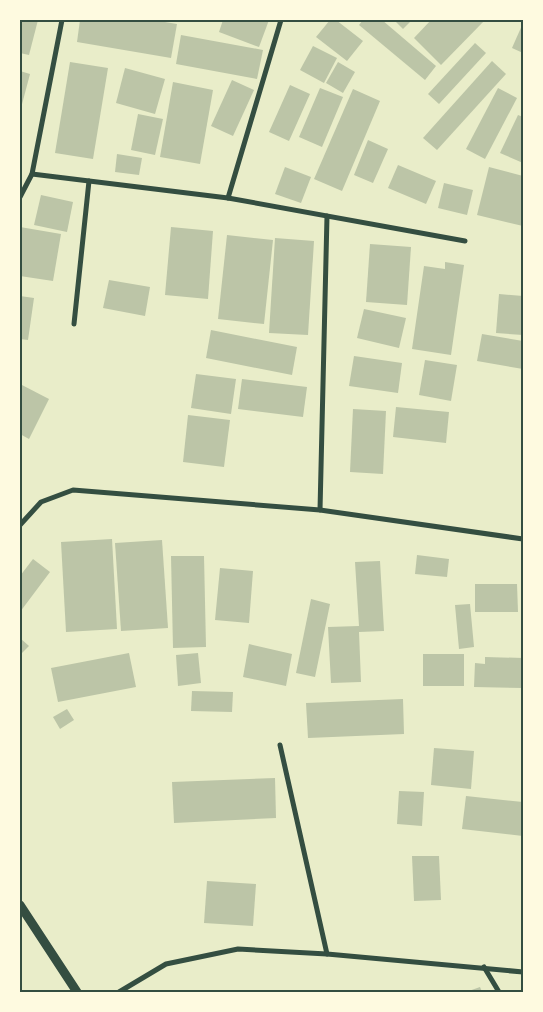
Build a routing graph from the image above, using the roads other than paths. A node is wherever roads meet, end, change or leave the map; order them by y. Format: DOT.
graph roads {
  1 [pos="62,20"];
  2 [pos="281,20"];
  3 [pos="32,174"];
  4 [pos="89,181"];
  5 [pos="20,197"];
  6 [pos="228,198"];
  7 [pos="328,216"];
  8 [pos="465,241"];
  9 [pos="74,324"];
  10 [pos="320,510"];
  11 [pos="20,525"];
  12 [pos="523,539"];
  13 [pos="280,745"];
  14 [pos="20,905"];
  15 [pos="327,954"];
  16 [pos="484,967"];
  17 [pos="523,972"];
  18 [pos="77,992"];
  19 [pos="119,992"];
  20 [pos="500,992"];
  1 -- 3 [label="street"];
  2 -- 6 [label="street"];
  3 -- 4 [label="street"];
  3 -- 5 [label="street"];
  4 -- 6 [label="street"];
  4 -- 9 [label="street"];
  6 -- 7 [label="street"];
  7 -- 8 [label="street"];
  7 -- 10 [label="street"];
  10 -- 11 [label="street"];
  10 -- 12 [label="street"];
  13 -- 15 [label="street"];
  14 -- 18 [label="street"];
  15 -- 16 [label="street"];
  15 -- 19 [label="street"];
  16 -- 17 [label="street"];
  16 -- 20 [label="street"];
}
